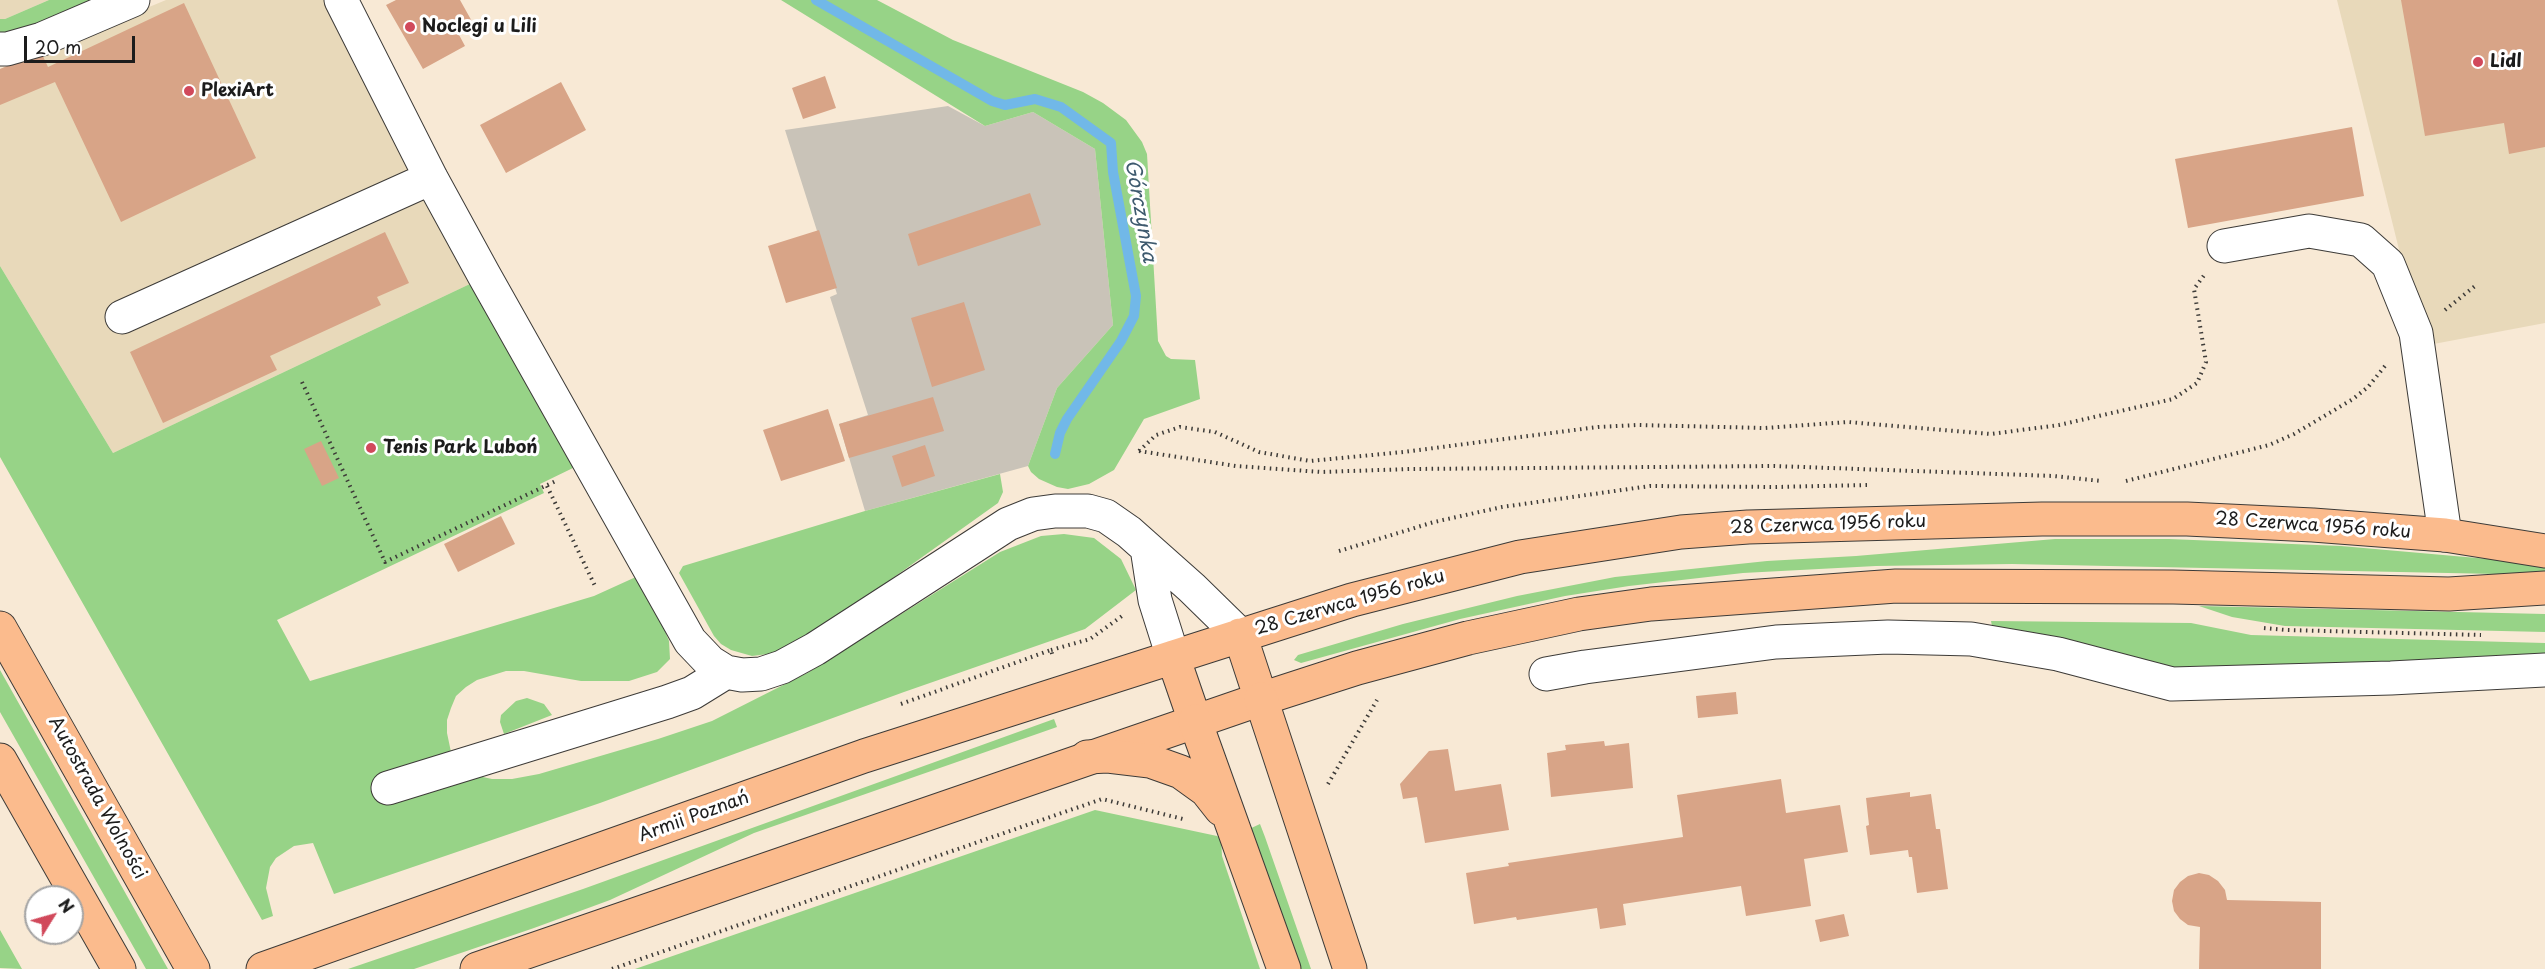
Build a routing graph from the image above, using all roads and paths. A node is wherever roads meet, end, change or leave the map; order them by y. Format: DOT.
graph roads {
  1 [pos="133,0"];
  2 [pos="341,0"];
  3 [pos="0,49"];
  4 [pos="431,178"];
  5 [pos="2224,246"];
  6 [pos="2475,286"];
  7 [pos="122,317"];
  8 [pos="2416,333"];
  9 [pos="302,382"];
  10 [pos="2107,482"];
  11 [pos="2118,483"];
  12 [pos="2445,535"];
  13 [pos="1147,548"];
  14 [pos="2545,550"];
  15 [pos="596,588"];
  16 [pos="2545,588"];
  17 [pos="1123,615"];
  18 [pos="0,628"];
  19 [pos="1240,635"];
  20 [pos="1051,650"];
  21 [pos="1173,657"];
  22 [pos="1054,659"];
  23 [pos="2545,670"];
  24 [pos="726,672"];
  25 [pos="1127,673"];
  26 [pos="1546,674"];
  27 [pos="1261,699"];
  28 [pos="895,706"];
  29 [pos="1195,721"];
  30 [pos="1087,757"];
  31 [pos="0,760"];
  32 [pos="388,788"];
  33 [pos="1187,820"];
  34 [pos="1229,821"];
  35 [pos="118,969"];
  36 [pos="193,969"];
  37 [pos="262,969"];
  38 [pos="477,969"];
  39 [pos="612,969"];
  40 [pos="1284,969"];
  41 [pos="1350,969"];
  1 -- 3 [label="street"];
  2 -- 4 [label="street"];
  4 -- 7 [label="street"];
  4 -- 24 [label="street"];
  5 -- 8 [label="street"];
  5 -- 10 [label="path"];
  6 -- 8 [label="path"];
  8 -- 11 [label="path"];
  8 -- 12 [label="street"];
  9 -- 15 [label="path"];
  12 -- 14 [label="main road, 28 Czerwca 1956 roku"];
  12 -- 19 [label="main road, 28 Czerwca 1956 roku"];
  13 -- 19 [label="street"];
  13 -- 21 [label="street"];
  13 -- 24 [label="street"];
  16 -- 27 [label="main road"];
  17 -- 20 [label="path"];
  18 -- 36 [label="main road, Autostrada Wolności"];
  19 -- 21 [label="main road, 28 Czerwca 1956 roku"];
  19 -- 27 [label="main road"];
  20 -- 22 [label="path"];
  20 -- 28 [label="path"];
  21 -- 25 [label="main road, 28 Czerwca 1956 roku"];
  21 -- 29 [label="main road"];
  23 -- 26 [label="street"];
  24 -- 32 [label="street"];
  25 -- 37 [label="main road, Armii Poznań"];
  27 -- 29 [label="main road"];
  27 -- 41 [label="main road"];
  29 -- 30 [label="main road"];
  29 -- 34 [label="main road"];
  30 -- 34 [label="main road"];
  30 -- 38 [label="main road"];
  31 -- 35 [label="main road"];
  33 -- 39 [label="path"];
  34 -- 40 [label="main road"];
}
